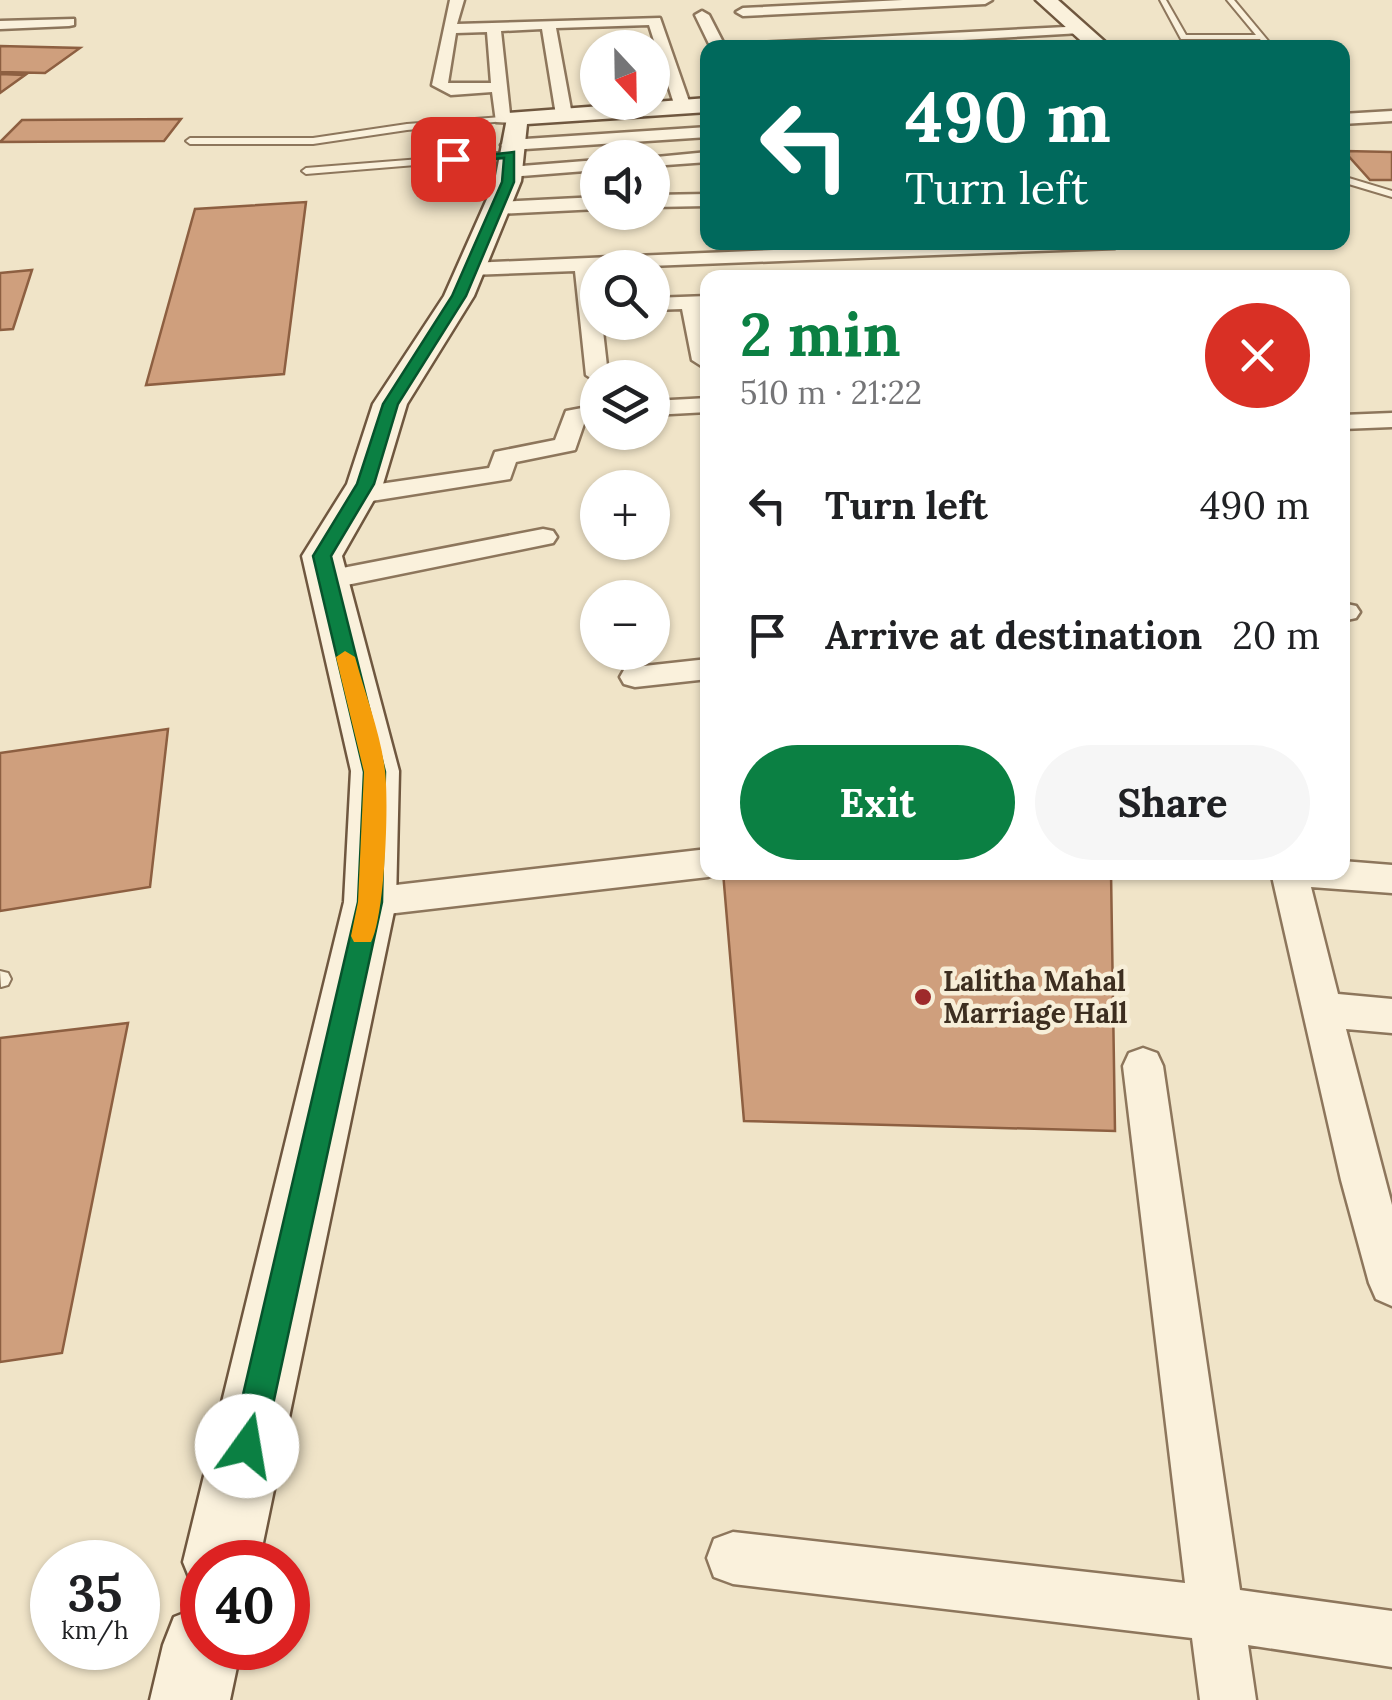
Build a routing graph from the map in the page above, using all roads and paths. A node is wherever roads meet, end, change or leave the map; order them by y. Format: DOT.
graph roads {
  1 [pos="456,0"];
  2 [pos="985,0"];
  3 [pos="1163,0"];
  4 [pos="1230,0"];
  5 [pos="1054,7"];
  6 [pos="743,12"];
  7 [pos="702,15"];
  8 [pos="69,22"];
  9 [pos="549,24"];
  10 [pos="0,25"];
  11 [pos="842,26"];
  12 [pos="494,27"];
  13 [pos="450,29"];
  14 [pos="1261,37"];
  15 [pos="1082,38"];
  16 [pos="715,40"];
  17 [pos="1009,40"];
  18 [pos="1264,40"];
  19 [pos="670,111"];
  20 [pos="580,113"];
  21 [pos="564,115"];
  22 [pos="699,115"];
  23 [pos="1392,116"];
  24 [pos="1350,118"];
  25 [pos="190,141"];
  26 [pos="506,144"];
  27 [pos="700,158"];
  28 [pos="670,160"];
  29 [pos="580,161"];
  30 [pos="306,171"];
  31 [pos="1350,181"];
  32 [pos="580,192"];
  33 [pos="1392,194"];
  34 [pos="700,200"];
  35 [pos="670,201"];
  36 [pos="593,236"];
  37 [pos="592,250"];
  38 [pos="580,265"];
  39 [pos="670,266"];
  40 [pos="777,268"];
  41 [pos="470,270"];
  42 [pos="699,302"];
  43 [pos="670,303"];
  44 [pos="700,406"];
  45 [pos="670,407"];
  46 [pos="580,415"];
  47 [pos="1392,420"];
  48 [pos="1350,422"];
  49 [pos="358,495"];
  50 [pos="544,537"];
  51 [pos="327,580"];
  52 [pos="700,670"];
  53 [pos="636,677"];
  54 [pos="700,865"];
  55 [pos="1350,876"];
  56 [pos="1392,879"];
  57 [pos="1291,880"];
  58 [pos="370,902"];
  59 [pos="1325,1010"];
  60 [pos="1392,1016"];
  61 [pos="1143,1066"];
  62 [pos="1378,1181"];
  63 [pos="1392,1283"];
  64 [pos="226,1540"];
  65 [pos="733,1558"];
  66 [pos="1214,1614"];
  67 [pos="1392,1639"];
  68 [pos="196,1670"];
  69 [pos="190,1700"];
  70 [pos="1228,1700"];
  1 -- 13 [label="street"];
  2 -- 6 [label="street"];
  3 -- 14 [label="lane"];
  4 -- 14 [label="lane"];
  5 -- 11 [label="street"];
  5 -- 15 [label="street"];
  7 -- 16 [label="street"];
  8 -- 10 [label="street"];
  9 -- 12 [label="street"];
  9 -- 21 [label="street"];
  9 -- 22 [label="street"];
  12 -- 13 [label="street"];
  12 -- 26 [label="street"];
  13 -- 26 [label="street"];
  14 -- 18 [label="lane"];
  15 -- 17 [label="street"];
  19 -- 22 [label="street"];
  20 -- 21 [label="street"];
  21 -- 26 [label="street"];
  22 -- 26 [label="street"];
  23 -- 24 [label="street"];
  25 -- 26 [label="lane"];
  26 -- 29 [label="street"];
  26 -- 30 [label="lane"];
  26 -- 32 [label="street"];
  26 -- 41 [label="street"];
  27 -- 28 [label="street"];
  31 -- 33 [label="lane"];
  34 -- 35 [label="street"];
  36 -- 37 [label="street"];
  38 -- 41 [label="street"];
  39 -- 40 [label="street"];
  41 -- 49 [label="street"];
  42 -- 43 [label="street"];
  44 -- 45 [label="street"];
  46 -- 49 [label="street"];
  47 -- 48 [label="street"];
  49 -- 51 [label="street"];
  50 -- 51 [label="street"];
  51 -- 58 [label="street"];
  52 -- 53 [label="street"];
  54 -- 58 [label="street"];
  55 -- 56 [label="street"];
  57 -- 59 [label="street"];
  58 -- 64 [label="street"];
  59 -- 60 [label="street"];
  59 -- 62 [label="street"];
  61 -- 66 [label="street"];
  62 -- 63 [label="street"];
  65 -- 66 [label="street"];
  66 -- 67 [label="street"];
  66 -- 70 [label="street"];
  68 -- 69 [label="street"];
}
